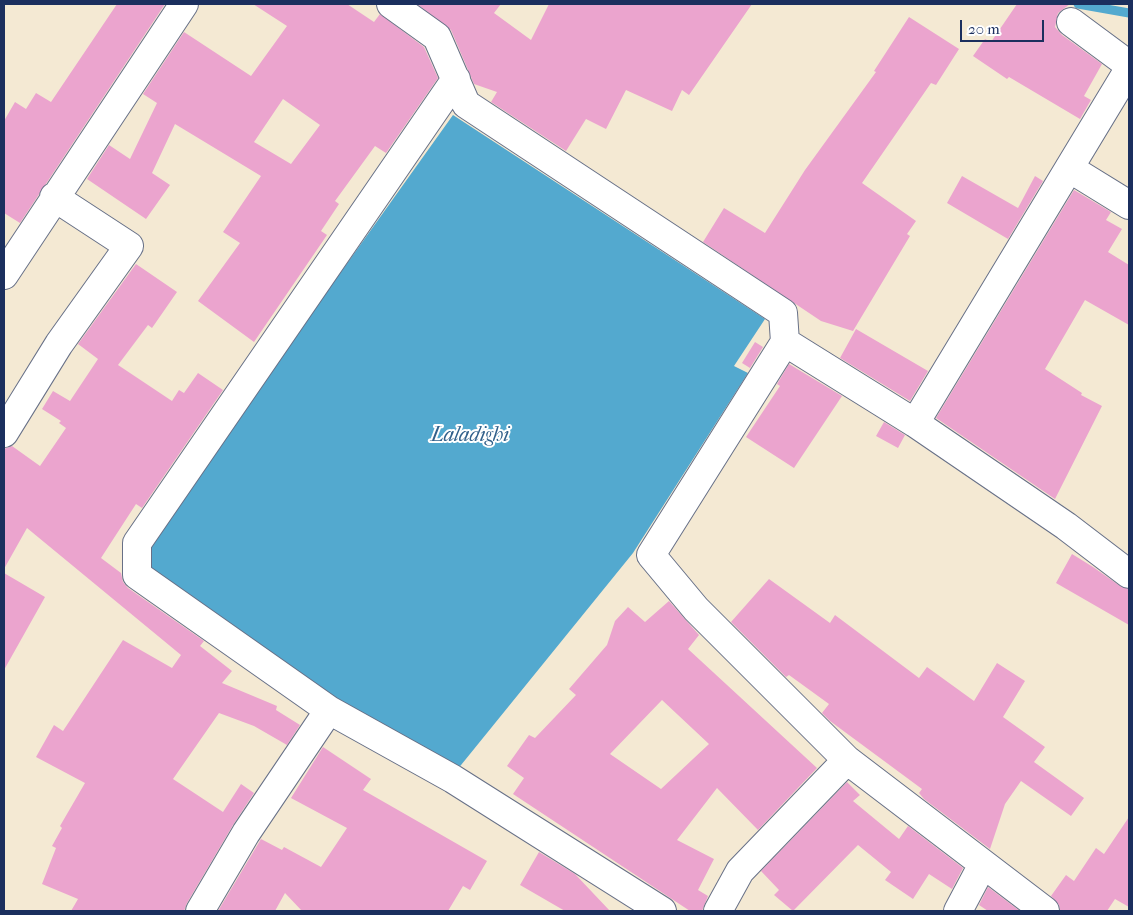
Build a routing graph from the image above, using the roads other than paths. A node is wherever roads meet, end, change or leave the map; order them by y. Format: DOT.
graph roads {
  1 [pos="184,4"];
  2 [pos="391,4"];
  3 [pos="1071,22"];
  4 [pos="1129,65"];
  5 [pos="1129,69"];
  6 [pos="456,79"];
  7 [pos="1068,168"];
  8 [pos="54,197"];
  9 [pos="1129,205"];
  10 [pos="4,275"];
  11 [pos="785,342"];
  12 [pos="916,423"];
  13 [pos="4,433"];
  14 [pos="1129,574"];
  15 [pos="329,710"];
  16 [pos="847,760"];
  17 [pos="983,864"];
  18 [pos="200,911"];
  19 [pos="662,911"];
  20 [pos="718,911"];
  21 [pos="958,911"];
  22 [pos="1045,911"];
  1 -- 8 [label="street"];
  2 -- 6 [label="street"];
  3 -- 4 [label="street"];
  5 -- 7 [label="street"];
  6 -- 11 [label="street"];
  6 -- 15 [label="street"];
  7 -- 9 [label="street"];
  7 -- 12 [label="street"];
  8 -- 10 [label="street"];
  8 -- 13 [label="street"];
  11 -- 12 [label="street"];
  11 -- 16 [label="street"];
  12 -- 14 [label="street"];
  15 -- 18 [label="street"];
  15 -- 19 [label="street"];
  16 -- 17 [label="street"];
  16 -- 20 [label="street"];
  17 -- 21 [label="street"];
  17 -- 22 [label="street"];
}
